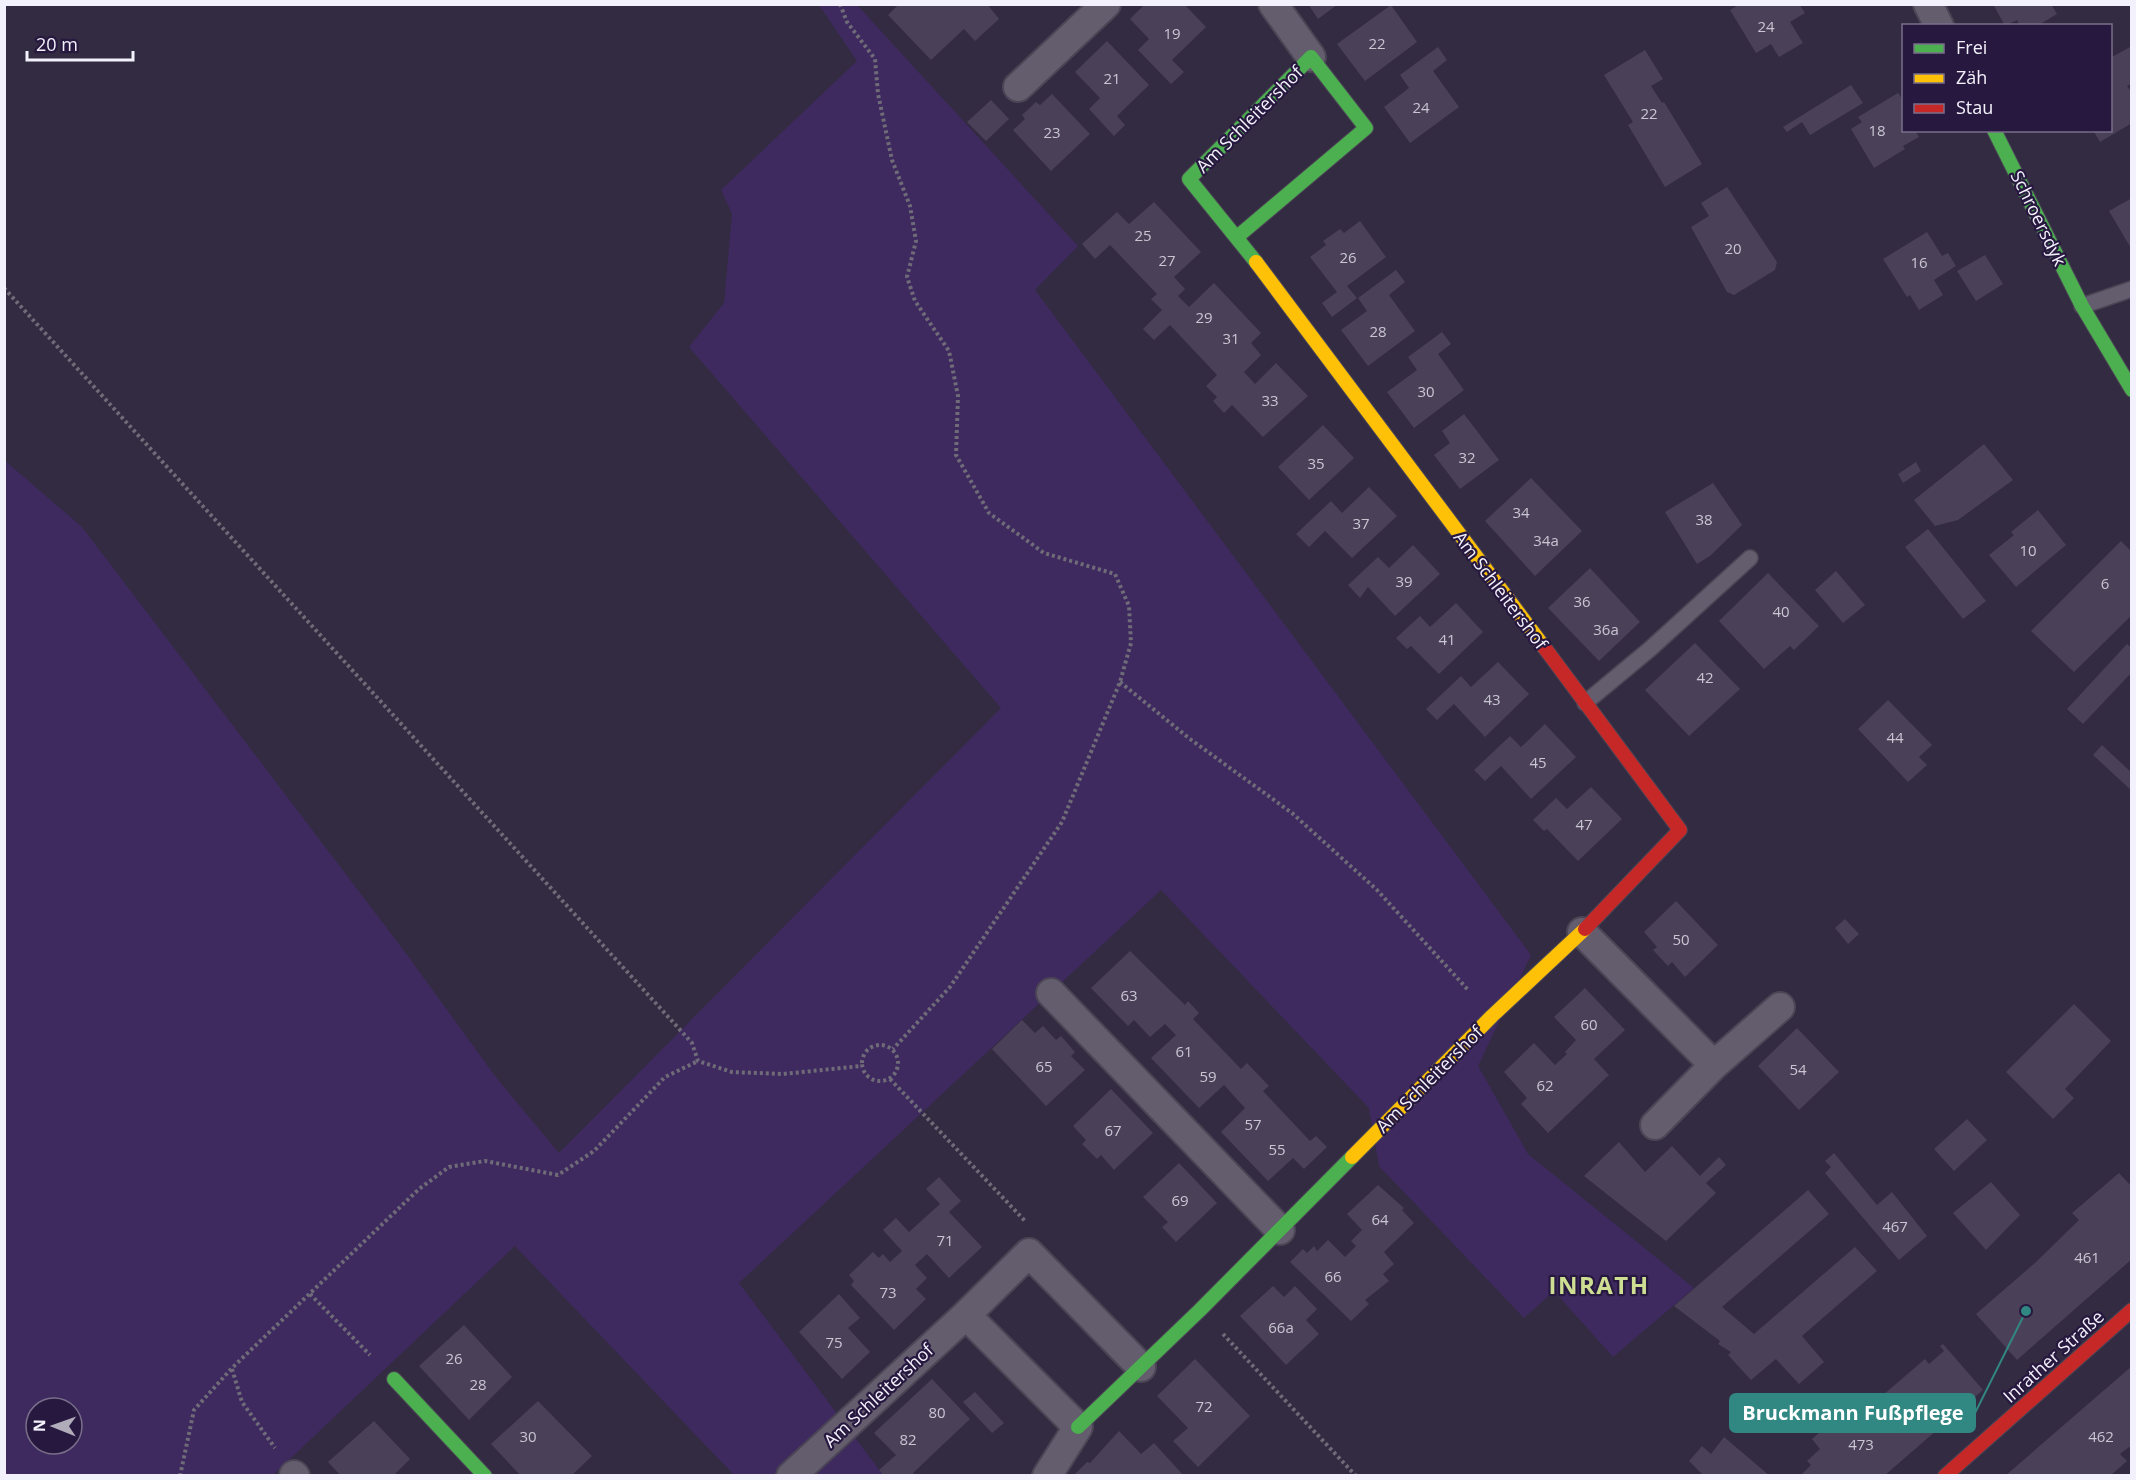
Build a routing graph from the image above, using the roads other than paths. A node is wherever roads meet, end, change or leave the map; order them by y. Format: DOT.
graph roads {
  1 [pos="1106,4"];
  2 [pos="1273,4"];
  3 [pos="1928,4"];
  4 [pos="1937,24"];
  5 [pos="1311,57"];
  6 [pos="1018,87"];
  7 [pos="1995,132"];
  8 [pos="1237,237"];
  9 [pos="2132,289"];
  10 [pos="2082,306"];
  11 [pos="2132,390"];
  12 [pos="1750,558"];
  13 [pos="1585,703"];
  14 [pos="1582,932"];
  15 [pos="1051,993"];
  16 [pos="1780,1007"];
  17 [pos="1714,1065"];
  18 [pos="1655,1125"];
  19 [pos="1280,1230"];
  20 [pos="2132,1310"];
  21 [pos="966,1315"];
  22 [pos="1141,1367"];
  23 [pos="394,1379"];
  24 [pos="1078,1427"];
  25 [pos="1947,1475"];
  26 [pos="484,1476"];
  27 [pos="791,1476"];
  28 [pos="1047,1476"];
  1 -- 6 [label="street"];
  2 -- 5 [label="street, Am Schleitershof"];
  3 -- 4 [label="street"];
  5 -- 8 [label="street, Am Schleitershof"];
  5 -- 8 [label="street, Am Schleitershof"];
  7 -- 10 [label="street, Schroersdyk"];
  8 -- 13 [label="street, Am Schleitershof"];
  9 -- 10 [label="lane"];
  10 -- 11 [label="street, Schroersdyk"];
  12 -- 13 [label="lane"];
  13 -- 14 [label="street, Am Schleitershof"];
  14 -- 17 [label="street"];
  14 -- 19 [label="street, Am Schleitershof"];
  15 -- 19 [label="street"];
  16 -- 17 [label="street"];
  17 -- 18 [label="street"];
  19 -- 22 [label="street, Am Schleitershof"];
  20 -- 25 [label="street, Inrather Straße"];
  21 -- 22 [label="street, Am Schleitershof"];
  21 -- 24 [label="street"];
  21 -- 27 [label="street, Am Schleitershof"];
  22 -- 24 [label="street, Am Schleitershof"];
  23 -- 26 [label="street"];
  24 -- 28 [label="street, Am Schleitershof"];
}
